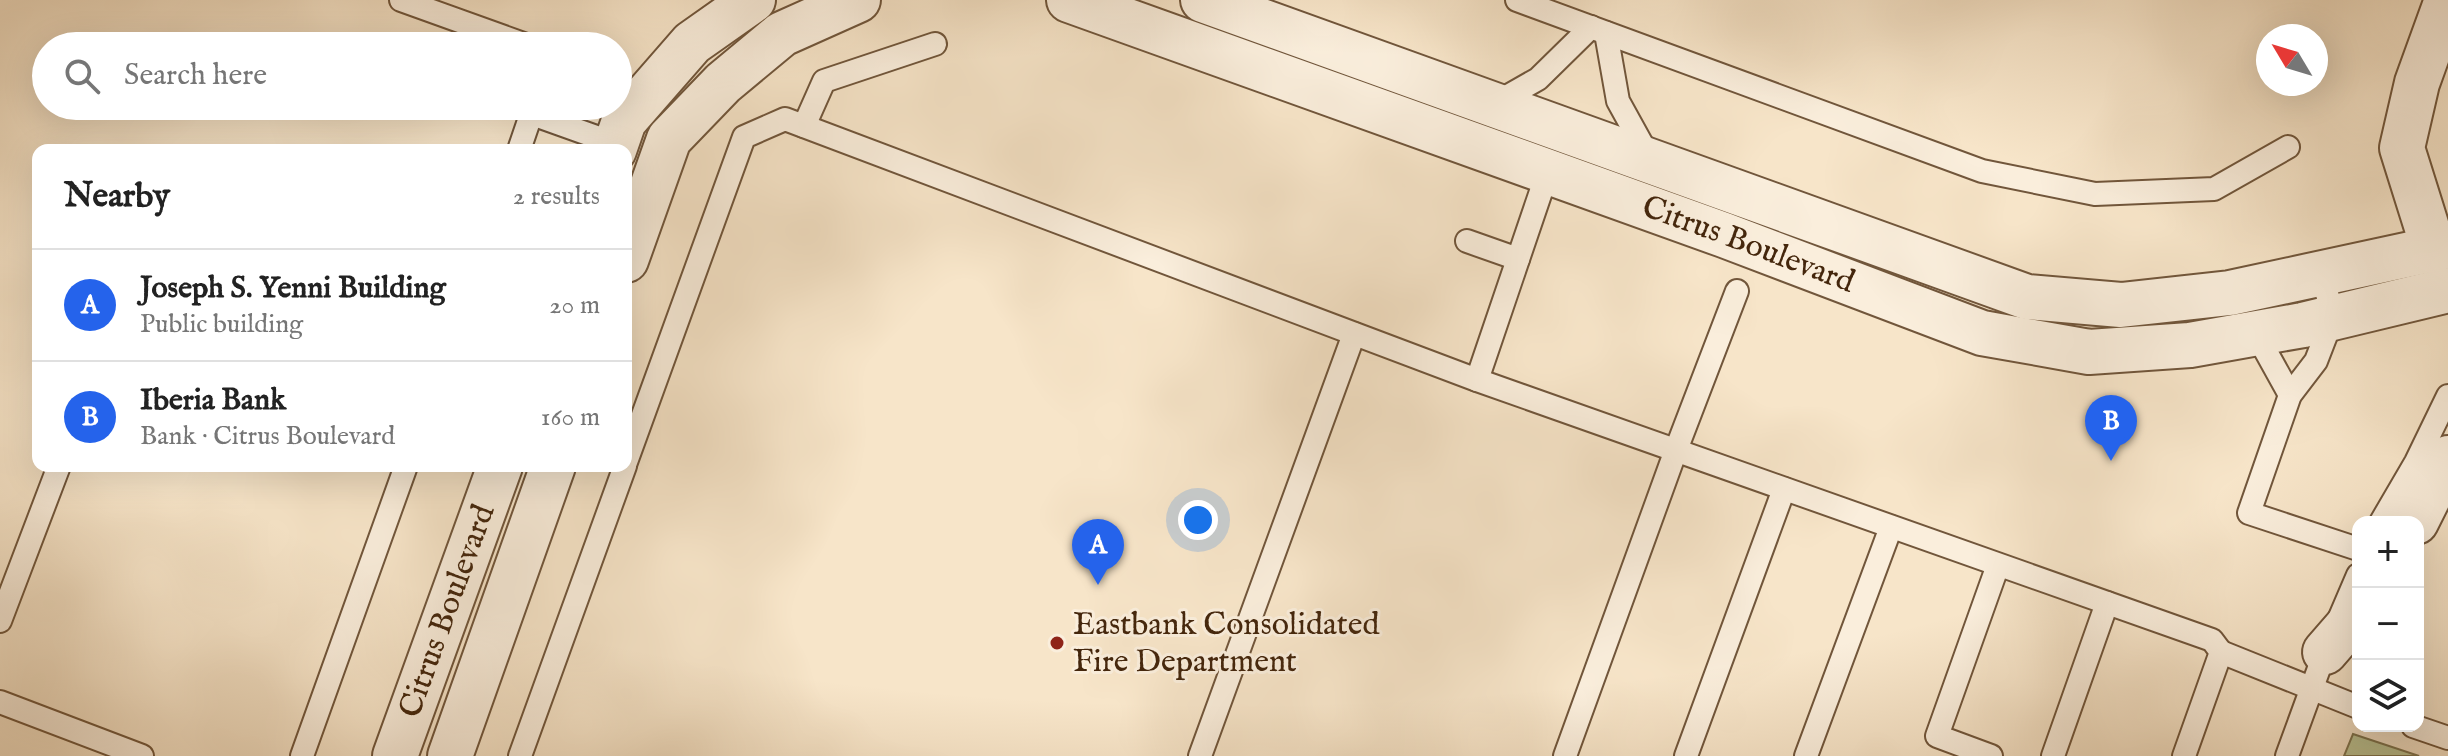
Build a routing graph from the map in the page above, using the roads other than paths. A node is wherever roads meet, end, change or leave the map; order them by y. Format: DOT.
graph roads {
  1 [pos="401,0"];
  2 [pos="753,0"];
  3 [pos="1069,0"];
  4 [pos="1203,0"];
  5 [pos="1517,0"];
  6 [pos="2447,0"];
  7 [pos="847,2"];
  8 [pos="1598,30"];
  9 [pos="490,32"];
  10 [pos="935,44"];
  11 [pos="2436,68"];
  12 [pos="1494,104"];
  13 [pos="632,112"];
  14 [pos="530,120"];
  15 [pos="555,120"];
  16 [pos="625,120"];
  17 [pos="804,126"];
  18 [pos="1562,128"];
  19 [pos="521,144"];
  20 [pos="608,144"];
  21 [pos="616,144"];
  22 [pos="2288,147"];
  23 [pos="1650,160"];
  24 [pos="1548,172"];
  25 [pos="1467,241"];
  26 [pos="632,243"];
  27 [pos="1518,259"];
  28 [pos="2322,274"];
  29 [pos="2445,277"];
  30 [pos="2249,289"];
  31 [pos="1737,291"];
  32 [pos="2333,317"];
  33 [pos="2254,333"];
  34 [pos="1354,334"];
  35 [pos="1477,380"];
  36 [pos="2290,395"];
  37 [pos="2448,396"];
  38 [pos="632,445"];
  39 [pos="1676,450"];
  40 [pos="2448,458"];
  41 [pos="57,472"];
  42 [pos="404,472"];
  43 [pos="498,472"];
  44 [pos="551,472"];
  45 [pos="622,472"];
  46 [pos="1784,489"];
  47 [pos="2384,516"];
  48 [pos="2419,516"];
  49 [pos="1891,527"];
  50 [pos="2352,547"];
  51 [pos="1998,565"];
  52 [pos="2353,588"];
  53 [pos="2107,603"];
  54 [pos="0,621"];
  55 [pos="2352,623"];
  56 [pos="2221,652"];
  57 [pos="2318,671"];
  58 [pos="0,702"];
  59 [pos="2352,702"];
  60 [pos="2424,730"];
  61 [pos="2448,738"];
  62 [pos="142,756"];
  63 [pos="302,756"];
  64 [pos="395,756"];
  65 [pos="450,756"];
  66 [pos="520,756"];
  67 [pos="1200,756"];
  68 [pos="1565,756"];
  69 [pos="1686,756"];
  70 [pos="1806,756"];
  71 [pos="1991,756"];
  72 [pos="2053,756"];
  73 [pos="2184,756"];
  74 [pos="2287,756"];
  1 -- 9 [label="lane"];
  2 -- 13 [label="street"];
  3 -- 24 [label="street, Citrus Boulevard"];
  4 -- 12 [label="street, Citrus Boulevard"];
  5 -- 8 [label="lane"];
  6 -- 11 [label="street"];
  7 -- 26 [label="street"];
  8 -- 12 [label="lane"];
  8 -- 22 [label="lane"];
  8 -- 23 [label="lane"];
  10 -- 17 [label="lane"];
  11 -- 29 [label="street"];
  12 -- 18 [label="street, Citrus Boulevard"];
  14 -- 19 [label="lane"];
  15 -- 20 [label="lane"];
  16 -- 21 [label="street"];
  17 -- 34 [label="lane"];
  17 -- 38 [label="lane"];
  18 -- 23 [label="street, Citrus Boulevard"];
  18 -- 24 [label="lane"];
  23 -- 30 [label="street, Citrus Boulevard"];
  24 -- 27 [label="lane"];
  24 -- 33 [label="street, Citrus Boulevard"];
  25 -- 27 [label="lane"];
  27 -- 35 [label="lane"];
  28 -- 29 [label="street, Citrus Boulevard"];
  28 -- 30 [label="street, Citrus Boulevard"];
  28 -- 32 [label="lane"];
  29 -- 32 [label="street, Citrus Boulevard"];
  30 -- 33 [label="lane"];
  31 -- 39 [label="lane"];
  32 -- 33 [label="street, Citrus Boulevard"];
  32 -- 36 [label="lane"];
  33 -- 36 [label="lane"];
  34 -- 35 [label="lane"];
  34 -- 67 [label="lane"];
  35 -- 39 [label="lane"];
  36 -- 50 [label="lane"];
  37 -- 47 [label="lane"];
  39 -- 46 [label="lane"];
  39 -- 68 [label="lane"];
  40 -- 48 [label="street"];
  41 -- 54 [label="lane"];
  42 -- 63 [label="lane"];
  43 -- 64 [label="street, Citrus Boulevard"];
  44 -- 65 [label="street, Citrus Boulevard"];
  45 -- 66 [label="lane"];
  46 -- 49 [label="lane"];
  46 -- 69 [label="lane"];
  49 -- 51 [label="lane"];
  49 -- 70 [label="lane"];
  51 -- 53 [label="lane"];
  51 -- 71 [label="lane"];
  52 -- 57 [label="lane"];
  53 -- 56 [label="lane"];
  53 -- 72 [label="lane"];
  55 -- 57 [label="street"];
  56 -- 57 [label="lane"];
  56 -- 73 [label="lane"];
  57 -- 59 [label="lane"];
  57 -- 74 [label="lane"];
  58 -- 62 [label="lane"];
  60 -- 61 [label="lane"];
}
